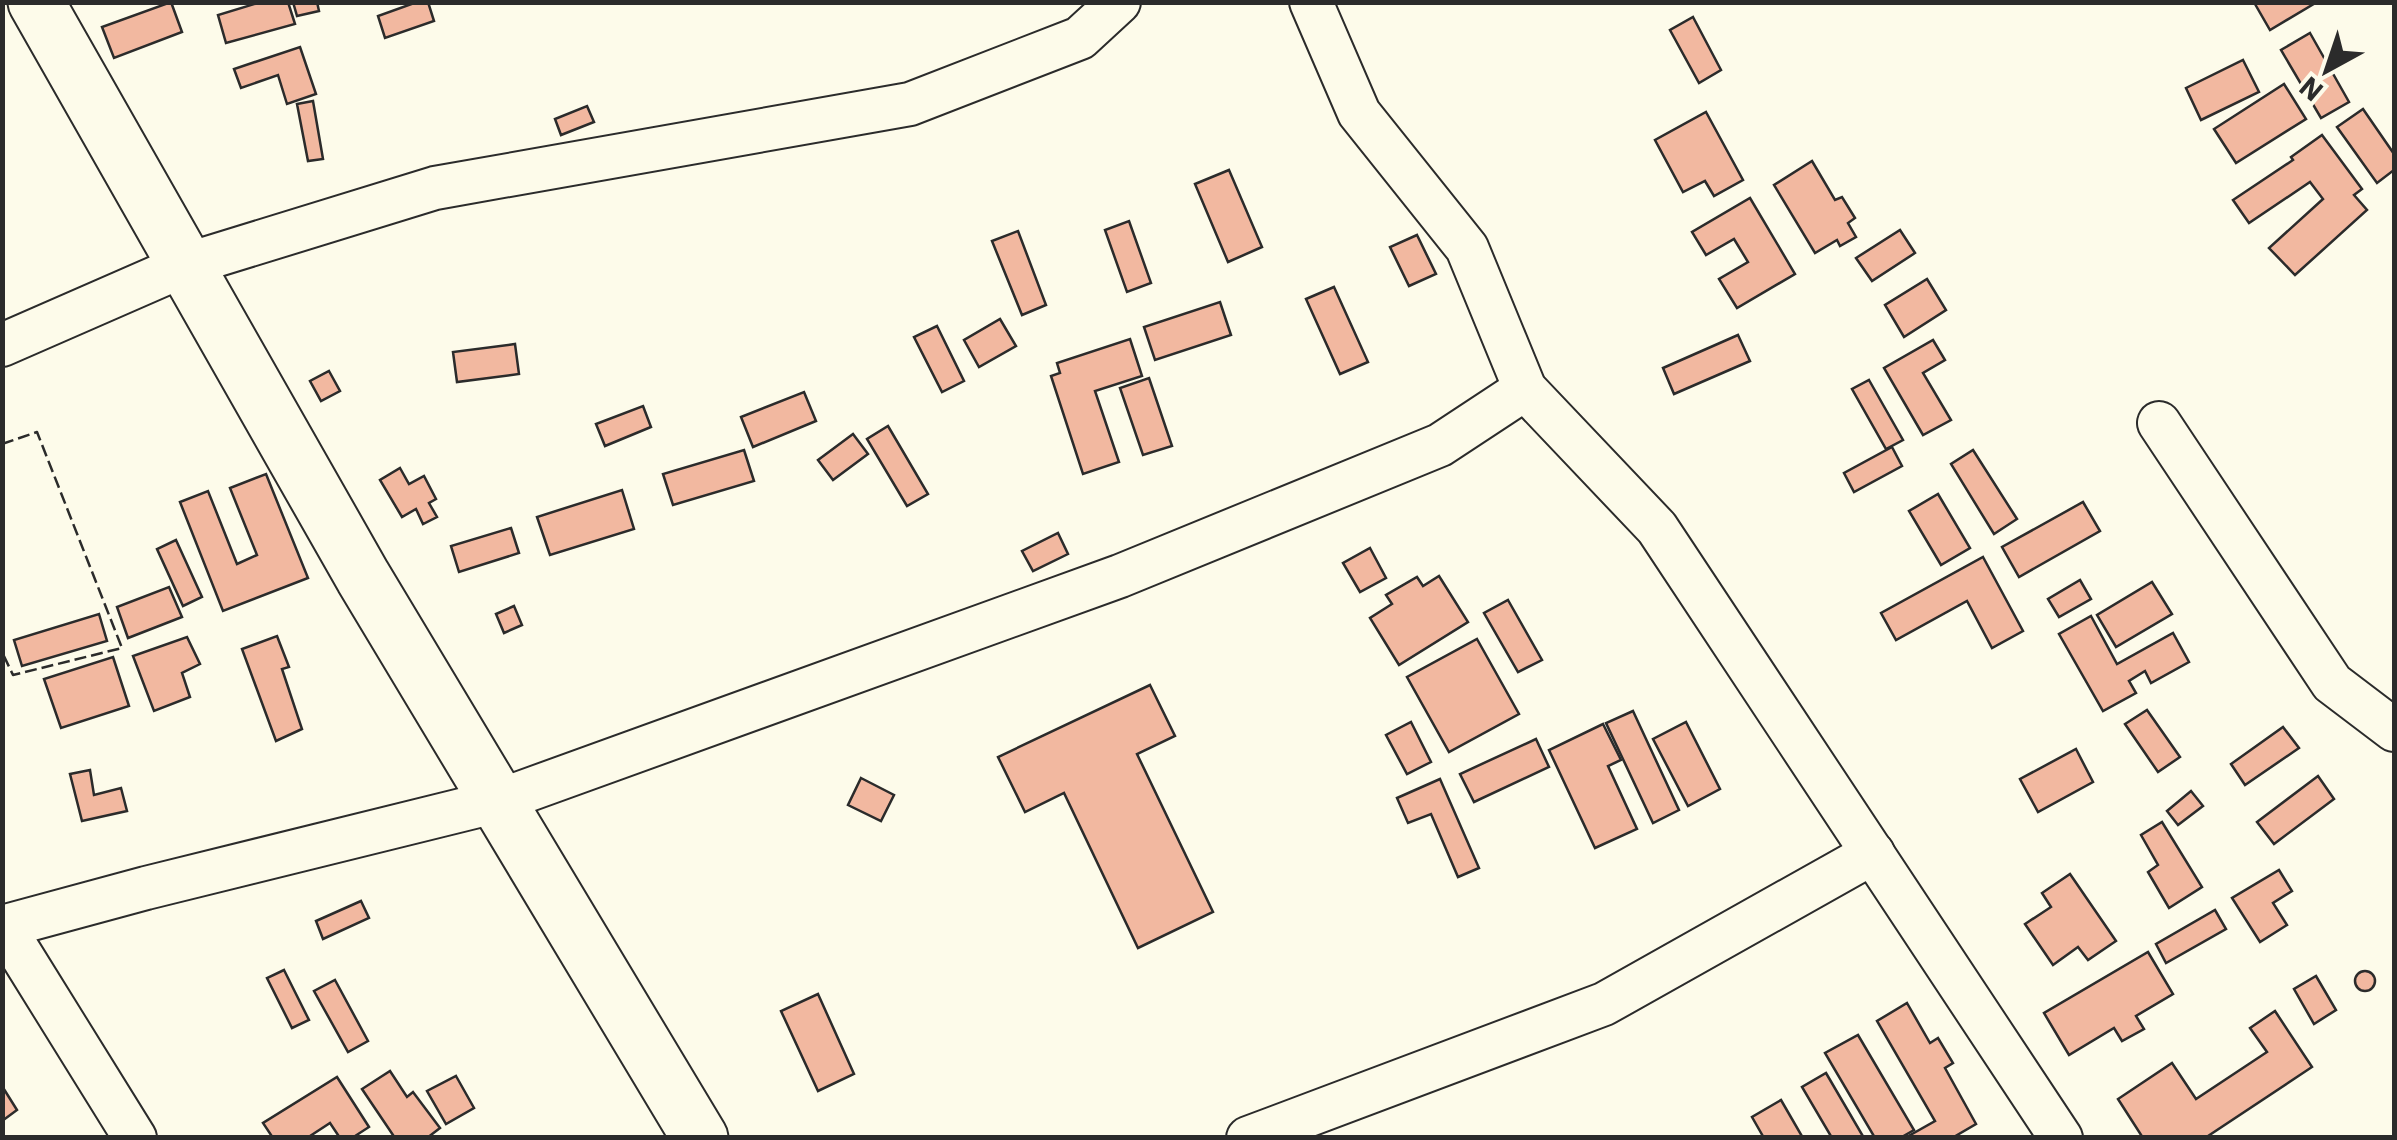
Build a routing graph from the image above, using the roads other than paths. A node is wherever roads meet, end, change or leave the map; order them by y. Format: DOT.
graph roads {
  1 [pos="36,2"];
  2 [pos="1119,2"];
  3 [pos="1312,2"];
  4 [pos="185,265"];
  5 [pos="2,345"];
  6 [pos="1524,390"];
  7 [pos="2160,422"];
  8 [pos="2394,730"];
  9 [pos="498,802"];
  10 [pos="1873,852"];
  11 [pos="3,927"];
  12 [pos="134,1138"];
  13 [pos="700,1138"];
  14 [pos="1248,1138"];
  15 [pos="2062,1138"];
  1 -- 4 [label="street"];
  2 -- 4 [label="street"];
  3 -- 6 [label="street"];
  4 -- 5 [label="street"];
  4 -- 9 [label="street"];
  6 -- 9 [label="street"];
  6 -- 10 [label="street"];
  7 -- 8 [label="street"];
  9 -- 11 [label="street"];
  9 -- 13 [label="street"];
  10 -- 14 [label="street"];
  10 -- 15 [label="street"];
  11 -- 12 [label="street"];
}
